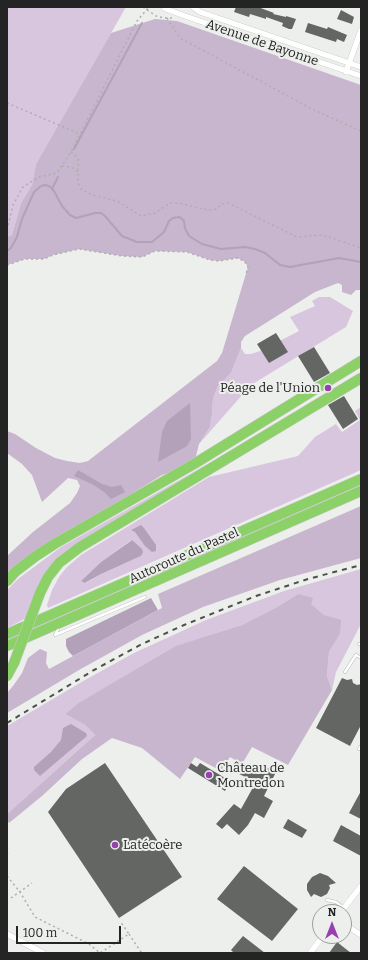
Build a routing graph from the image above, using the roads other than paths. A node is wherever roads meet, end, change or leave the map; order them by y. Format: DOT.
graph roads {
  1 [pos="164,7"];
  2 [pos="193,7"];
  3 [pos="361,30"];
  4 [pos="348,62"];
  5 [pos="361,67"];
  6 [pos="346,72"];
  7 [pos="361,76"];
  8 [pos="361,361"];
  9 [pos="361,378"];
  10 [pos="361,479"];
  11 [pos="361,491"];
  12 [pos="7,581"];
  13 [pos="145,597"];
  14 [pos="62,621"];
  15 [pos="7,634"];
  16 [pos="7,646"];
  17 [pos="361,658"];
  18 [pos="345,672"];
  19 [pos="7,676"];
  20 [pos="361,746"];
  21 [pos="359,749"];
  22 [pos="361,886"];
  23 [pos="327,900"];
  24 [pos="333,904"];
  25 [pos="348,904"];
  26 [pos="352,929"];
  27 [pos="7,934"];
  28 [pos="361,935"];
  29 [pos="317,944"];
  30 [pos="43,953"];
  31 [pos="310,953"];
  1 -- 6 [label="street, Avenue de Bayonne"];
  2 -- 4 [label="street, Avenue de Bayonne"];
  3 -- 4 [label="street"];
  4 -- 5 [label="street, Avenue de Bayonne"];
  4 -- 6 [label="street"];
  6 -- 7 [label="street, Avenue de Bayonne"];
  8 -- 12 [label="highway"];
  9 -- 19 [label="highway, bridge"];
  10 -- 15 [label="highway, Autoroute du Pastel"];
  11 -- 14 [label="highway, Autoroute du Pastel"];
  13 -- 14 [label="lane"];
  14 -- 16 [label="highway, Autoroute du Pastel"];
  17 -- 18 [label="lane"];
  20 -- 21 [label="lane"];
  22 -- 25 [label="street"];
  23 -- 24 [label="lane"];
  26 -- 28 [label="street"];
  27 -- 30 [label="street"];
  29 -- 31 [label="street"];
}
